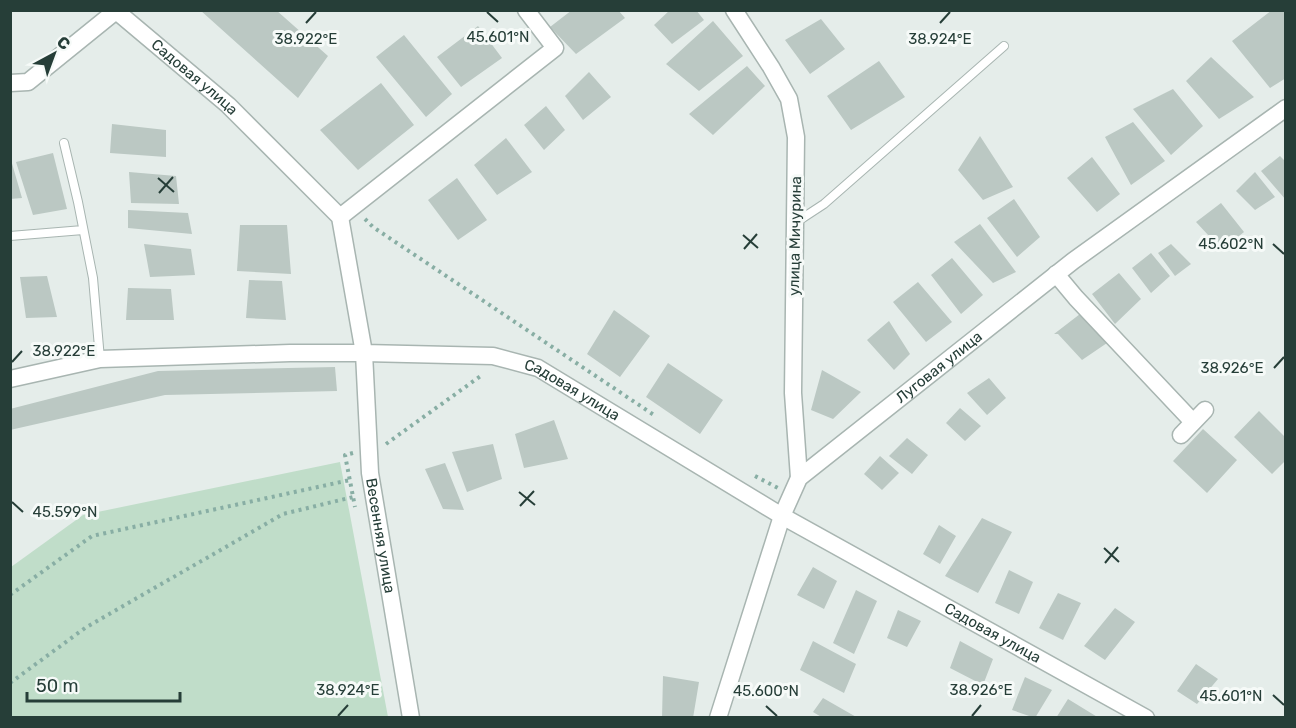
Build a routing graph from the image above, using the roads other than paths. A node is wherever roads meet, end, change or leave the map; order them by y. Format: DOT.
graph roads {
  1 [pos="526,10"];
  2 [pos="734,10"];
  3 [pos="116,11"];
  4 [pos="1004,46"];
  5 [pos="10,83"];
  6 [pos="1286,108"];
  7 [pos="64,142"];
  8 [pos="346,212"];
  9 [pos="795,223"];
  10 [pos="84,230"];
  11 [pos="10,236"];
  12 [pos="1056,274"];
  13 [pos="363,353"];
  14 [pos="100,359"];
  15 [pos="10,379"];
  16 [pos="1181,435"];
  17 [pos="799,478"];
  18 [pos="782,516"];
  19 [pos="411,717"];
  20 [pos="718,717"];
  21 [pos="1146,717"];
  1 -- 8 [label="street"];
  2 -- 9 [label="street, улица Мичурина"];
  3 -- 5 [label="street"];
  3 -- 8 [label="street, Садовая улица"];
  4 -- 9 [label="lane"];
  6 -- 12 [label="street, Луговая улица"];
  7 -- 10 [label="lane"];
  8 -- 13 [label="street"];
  9 -- 17 [label="street, улица Мичурина"];
  10 -- 11 [label="lane"];
  10 -- 14 [label="lane"];
  12 -- 16 [label="street"];
  12 -- 17 [label="street, Луговая улица"];
  13 -- 14 [label="street, Садовая улица"];
  13 -- 18 [label="street, Садовая улица"];
  13 -- 19 [label="street, Весенняя улица"];
  14 -- 15 [label="street, Садовая улица"];
  17 -- 18 [label="street, Луговая улица"];
  18 -- 20 [label="street, Луговая улица"];
  18 -- 21 [label="street, Садовая улица"];
}
